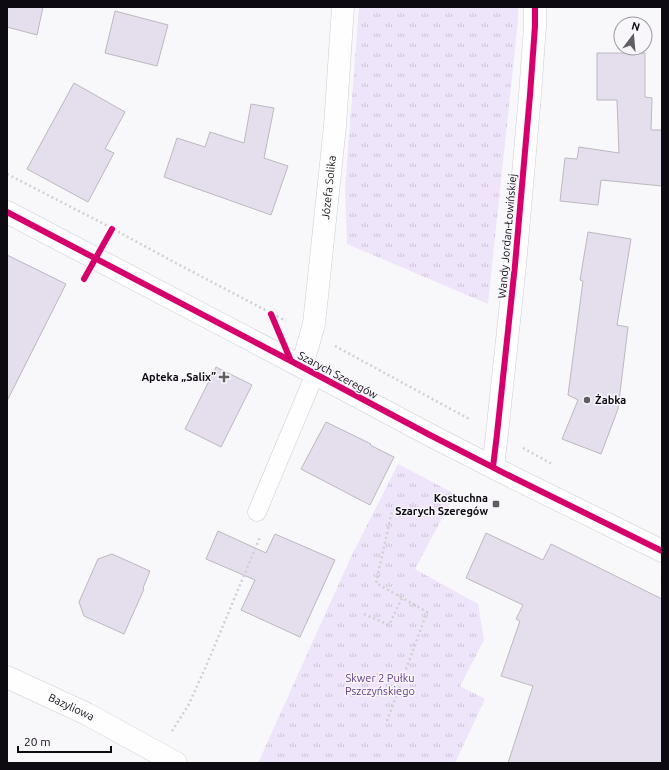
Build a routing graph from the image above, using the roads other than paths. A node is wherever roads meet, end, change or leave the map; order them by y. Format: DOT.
graph roads {
  1 [pos="343,7"];
  2 [pos="536,7"];
  3 [pos="7,212"];
  4 [pos="309,370"];
  5 [pos="493,467"];
  6 [pos="257,512"];
  7 [pos="662,551"];
  8 [pos="7,677"];
  9 [pos="167,758"];
  1 -- 4 [label="street, Józefa Solika"];
  2 -- 5 [label="street, Wandy Jordan-Łowińskiej"];
  3 -- 4 [label="street, Szarych Szeregów"];
  4 -- 5 [label="street, Szarych Szeregów"];
  4 -- 6 [label="lane"];
  5 -- 7 [label="street, Szarych Szeregów"];
  8 -- 9 [label="street, Bazyliowa"];
}
